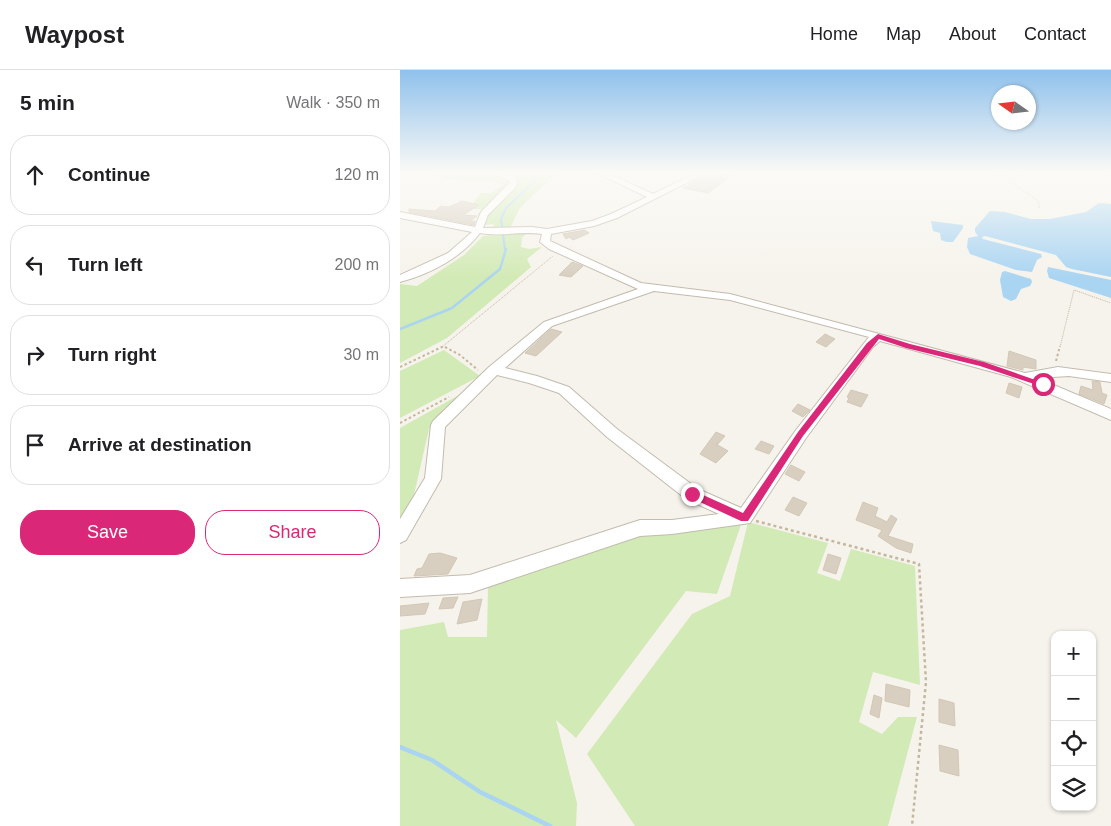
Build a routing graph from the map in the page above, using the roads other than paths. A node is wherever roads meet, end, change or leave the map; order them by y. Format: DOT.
graph roads {
  1 [pos="490,208"];
  2 [pos="628,208"];
  3 [pos="400,215"];
  4 [pos="478,230"];
  5 [pos="547,232"];
  6 [pos="400,279"];
  7 [pos="652,288"];
  8 [pos="878,336"];
  9 [pos="490,374"];
  10 [pos="1026,378"];
  11 [pos="1111,378"];
  12 [pos="1111,415"];
  13 [pos="744,518"];
  14 [pos="400,535"];
  15 [pos="400,588"];
  1 -- 4 [label="street"];
  2 -- 5 [label="street"];
  3 -- 4 [label="street"];
  4 -- 5 [label="street"];
  4 -- 6 [label="street"];
  5 -- 7 [label="street"];
  7 -- 8 [label="street"];
  7 -- 9 [label="street"];
  8 -- 10 [label="street"];
  8 -- 13 [label="street"];
  9 -- 13 [label="street"];
  9 -- 14 [label="street"];
  10 -- 11 [label="street"];
  10 -- 12 [label="street"];
  13 -- 15 [label="street"];
}
